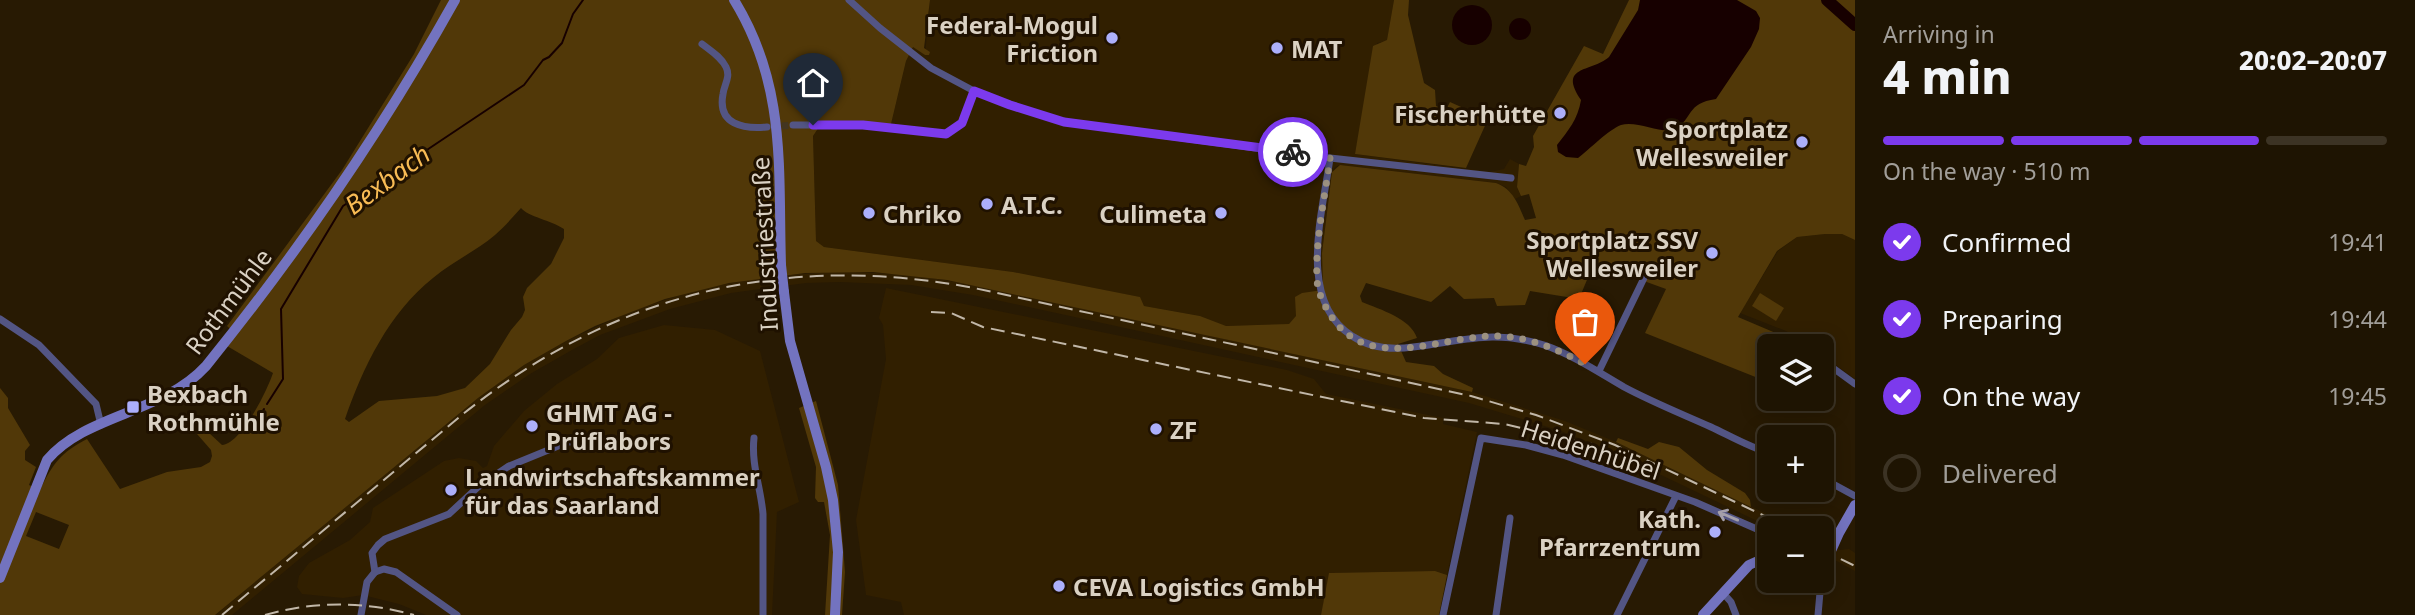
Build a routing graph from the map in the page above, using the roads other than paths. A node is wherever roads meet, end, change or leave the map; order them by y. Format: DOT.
graph roads {
  1 [pos="455,0"];
  2 [pos="734,0"];
  3 [pos="849,0"];
  4 [pos="702,44"];
  5 [pos="974,91"];
  6 [pos="793,125"];
  7 [pos="767,127"];
  8 [pos="1330,158"];
  9 [pos="1511,178"];
  10 [pos="1644,278"];
  11 [pos="0,319"];
  12 [pos="1834,369"];
  13 [pos="1599,371"];
  14 [pos="1855,384"];
  15 [pos="100,425"];
  16 [pos="754,438"];
  17 [pos="593,442"];
  18 [pos="1757,448"];
  19 [pos="1834,485"];
  20 [pos="1676,496"];
  21 [pos="1855,496"];
  22 [pos="1855,505"];
  23 [pos="1510,518"];
  24 [pos="1757,529"];
  25 [pos="1834,544"];
  26 [pos="1757,561"];
  27 [pos="375,572"];
  28 [pos="0,578"];
  29 [pos="1723,593"];
  30 [pos="1820,593"];
  31 [pos="361,615"];
  32 [pos="457,615"];
  33 [pos="763,615"];
  34 [pos="835,615"];
  35 [pos="1443,615"];
  36 [pos="1496,615"];
  37 [pos="1617,615"];
  38 [pos="1703,615"];
  39 [pos="1736,615"];
  40 [pos="1818,615"];
  1 -- 15 [label="street, Rothmühle"];
  2 -- 34 [label="street, Industriestraße, bridge"];
  3 -- 5 [label="street"];
  4 -- 7 [label="street"];
  5 -- 6 [label="street"];
  5 -- 8 [label="street"];
  8 -- 9 [label="street"];
  8 -- 13 [label="street"];
  10 -- 13 [label="street"];
  11 -- 15 [label="street"];
  12 -- 14 [label="street"];
  13 -- 18 [label="street"];
  15 -- 28 [label="street, Rothmühle"];
  16 -- 33 [label="street"];
  17 -- 27 [label="street"];
  19 -- 21 [label="street"];
  24 -- 20 [label="street, Heidenhübel, one-way"];
  20 -- 35 [label="street, Heidenhübel"];
  20 -- 37 [label="street"];
  22 -- 25 [label="street"];
  23 -- 36 [label="street"];
  26 -- 29 [label="street"];
  27 -- 31 [label="street"];
  27 -- 32 [label="street"];
  29 -- 38 [label="street"];
  29 -- 39 [label="street"];
  30 -- 40 [label="street"];
}
